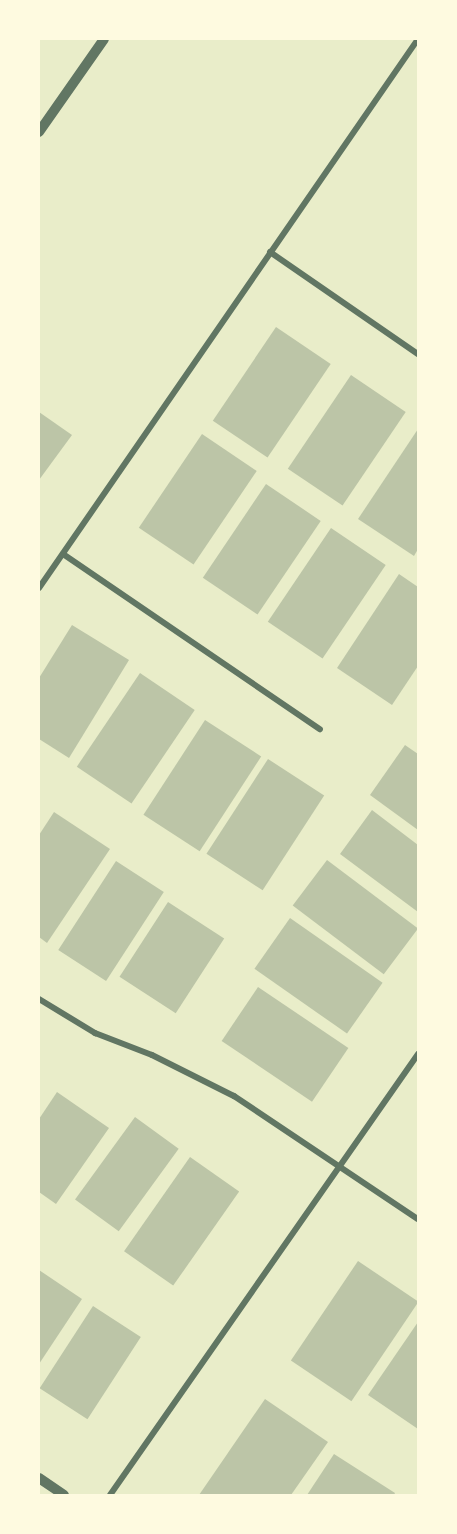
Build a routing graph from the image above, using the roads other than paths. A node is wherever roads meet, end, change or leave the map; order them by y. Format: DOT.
graph roads {
  1 [pos="104,39"];
  2 [pos="418,39"];
  3 [pos="39,132"];
  4 [pos="270,252"];
  5 [pos="418,354"];
  6 [pos="63,554"];
  7 [pos="39,588"];
  8 [pos="320,729"];
  9 [pos="39,999"];
  10 [pos="418,1054"];
  11 [pos="339,1165"];
  12 [pos="418,1219"];
  13 [pos="39,1478"];
  14 [pos="64,1495"];
  15 [pos="110,1495"];
  1 -- 3 [label="street"];
  2 -- 4 [label="street"];
  4 -- 5 [label="street"];
  4 -- 6 [label="street"];
  6 -- 7 [label="street"];
  6 -- 8 [label="street"];
  9 -- 11 [label="street"];
  10 -- 11 [label="street"];
  11 -- 12 [label="street"];
  11 -- 15 [label="street"];
  13 -- 14 [label="street"];
}
